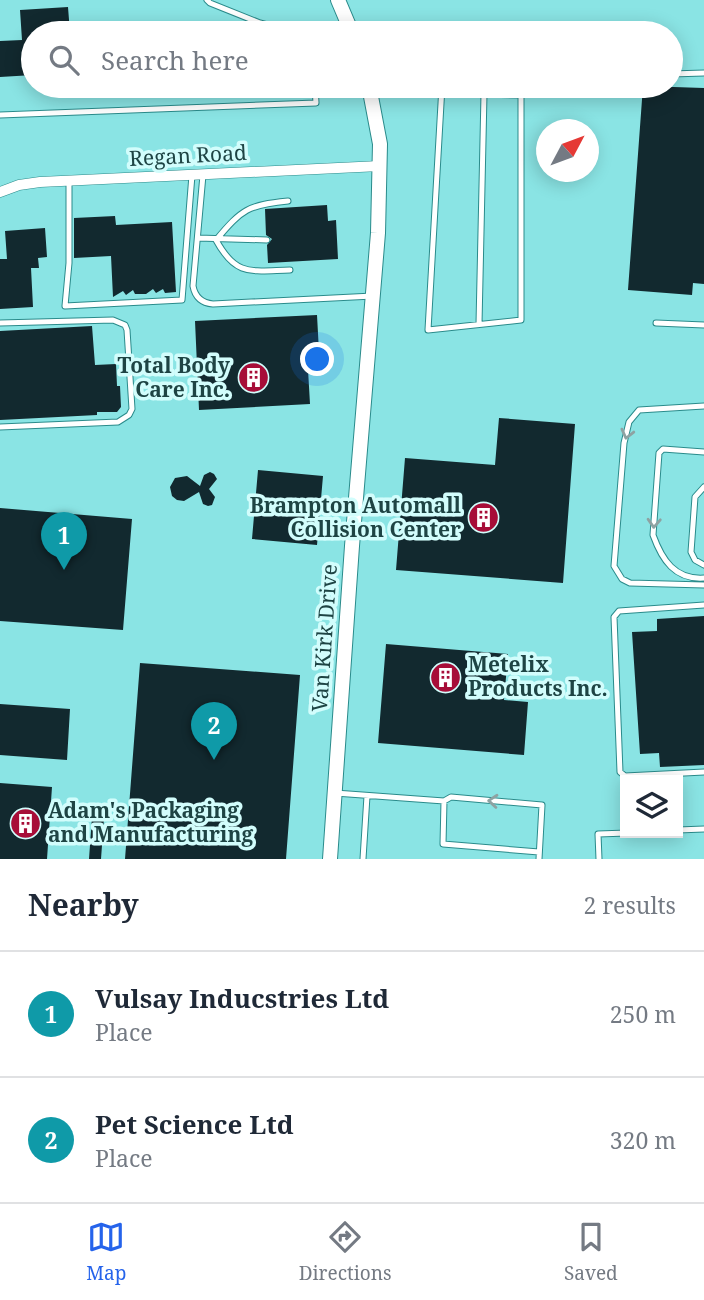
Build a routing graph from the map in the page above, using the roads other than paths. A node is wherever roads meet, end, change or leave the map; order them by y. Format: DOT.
graph roads {
  1 [pos="207,0"];
  2 [pos="338,0"];
  3 [pos="255,21"];
  4 [pos="347,21"];
  5 [pos="704,73"];
  6 [pos="683,74"];
  7 [pos="315,98"];
  8 [pos="372,98"];
  9 [pos="442,98"];
  10 [pos="484,98"];
  11 [pos="521,98"];
  12 [pos="0,115"];
  13 [pos="380,166"];
  14 [pos="197,175"];
  15 [pos="69,181"];
  16 [pos="0,192"];
  17 [pos="288,201"];
  18 [pos="198,238"];
  19 [pos="216,240"];
  20 [pos="267,240"];
  21 [pos="290,270"];
  22 [pos="373,296"];
  23 [pos="0,323"];
  24 [pos="656,323"];
  25 [pos="479,324"];
  26 [pos="704,325"];
  27 [pos="704,406"];
  28 [pos="0,427"];
  29 [pos="704,452"];
  30 [pos="704,487"];
  31 [pos="704,564"];
  32 [pos="704,578"];
  33 [pos="704,585"];
  34 [pos="704,605"];
  35 [pos="704,772"];
  36 [pos="335,793"];
  37 [pos="367,796"];
  38 [pos="444,800"];
  39 [pos="704,829"];
  40 [pos="683,830"];
  41 [pos="620,833"];
  42 [pos="539,852"];
  43 [pos="330,859"];
  44 [pos="363,859"];
  45 [pos="539,859"];
  46 [pos="599,859"];
  1 -- 3 [label="lane"];
  2 -- 4 [label="street"];
  5 -- 6 [label="lane"];
  7 -- 12 [label="lane"];
  8 -- 13 [label="street, Van Kirk Drive"];
  9 -- 25 [label="lane"];
  10 -- 25 [label="lane"];
  11 -- 25 [label="lane"];
  13 -- 14 [label="street, Regan Road"];
  13 -- 22 [label="street, Van Kirk Drive"];
  14 -- 15 [label="street, Regan Road"];
  14 -- 15 [label="lane"];
  14 -- 18 [label="lane"];
  15 -- 16 [label="street, Regan Road"];
  17 -- 19 [label="lane"];
  18 -- 19 [label="lane"];
  18 -- 22 [label="lane"];
  19 -- 20 [label="lane"];
  19 -- 21 [label="lane"];
  22 -- 36 [label="street, Van Kirk Drive"];
  23 -- 28 [label="lane"];
  24 -- 26 [label="lane"];
  27 -- 33 [label="lane, one-way"];
  29 -- 32 [label="lane, one-way"];
  30 -- 31 [label="lane"];
  34 -- 35 [label="lane"];
  36 -- 37 [label="lane"];
  36 -- 43 [label="street, Van Kirk Drive"];
  37 -- 38 [label="lane"];
  37 -- 44 [label="lane"];
  38 -- 42 [label="lane"];
  42 -- 38 [label="lane, one-way"];
  39 -- 40 [label="lane"];
  41 -- 46 [label="lane"];
  42 -- 45 [label="lane"];
}
